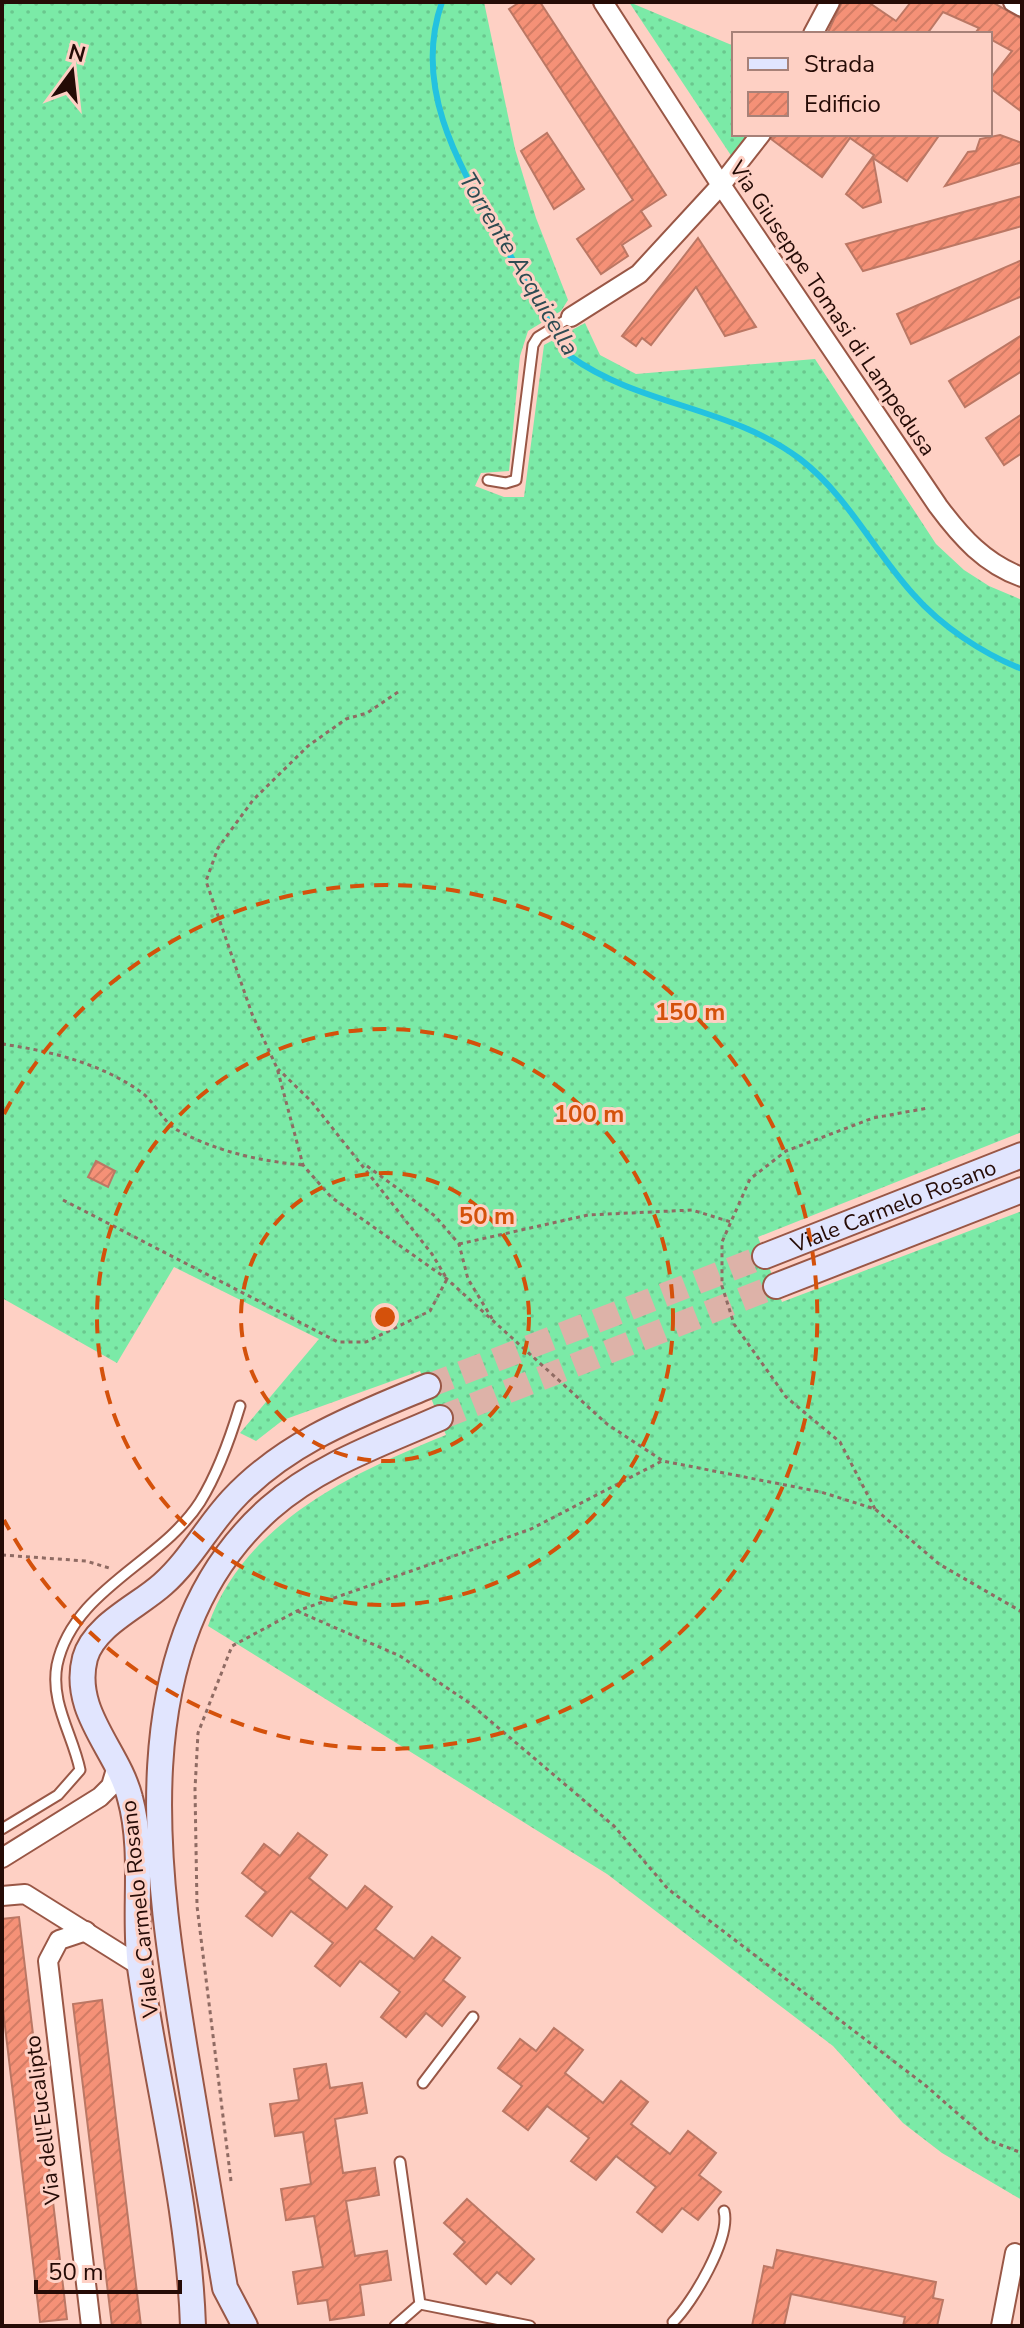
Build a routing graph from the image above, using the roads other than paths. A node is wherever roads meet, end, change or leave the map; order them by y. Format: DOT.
graph roads {
  1 [pos="603,2"];
  2 [pos="830,2"];
  3 [pos="1013,2"];
  4 [pos="1022,7"];
  5 [pos="815,32"];
  6 [pos="759,136"];
  7 [pos="721,185"];
  8 [pos="564,321"];
  9 [pos="488,480"];
  10 [pos="1022,577"];
  11 [pos="1022,1155"];
  12 [pos="1022,1190"];
  13 [pos="765,1256"];
  14 [pos="776,1286"];
  15 [pos="428,1386"];
  16 [pos="240,1406"];
  17 [pos="440,1418"];
  18 [pos="117,1766"];
  19 [pos="2,1829"];
  20 [pos="2,1858"];
  21 [pos="2,1881"];
  22 [pos="25,1894"];
  23 [pos="2,1896"];
  24 [pos="86,1931"];
  25 [pos="140,1966"];
  26 [pos="473,2017"];
  27 [pos="423,2083"];
  28 [pos="400,2162"];
  29 [pos="724,2211"];
  30 [pos="1015,2253"];
  31 [pos="420,2304"];
  32 [pos="673,2322"];
  33 [pos="91,2326"];
  34 [pos="193,2326"];
  35 [pos="221,2326"];
  36 [pos="245,2326"];
  37 [pos="395,2326"];
  38 [pos="530,2326"];
  39 [pos="1001,2326"];
  1 -- 7 [label="street, Via Giuseppe Tomasi di Lampedusa"];
  2 -- 5 [label="street"];
  3 -- 4 [label="street"];
  6 -- 7 [label="street"];
  7 -- 8 [label="street"];
  7 -- 10 [label="street, Via Giuseppe Tomasi di Lampedusa"];
  8 -- 9 [label="lane"];
  11 -- 13 [label="main road, Viale Carmelo Rosano"];
  12 -- 14 [label="main road, Viale Carmelo Rosano"];
  15 -- 18 [label="main road, Viale Carmelo Rosano"];
  16 -- 19 [label="lane"];
  17 -- 36 [label="main road, Viale Carmelo Rosano"];
  18 -- 20 [label="street"];
  18 -- 25 [label="main road, Viale Carmelo Rosano"];
  21 -- 22 [label="street"];
  22 -- 23 [label="street"];
  22 -- 24 [label="street"];
  24 -- 25 [label="street"];
  24 -- 33 [label="street, Via dell'Eucalipto"];
  25 -- 34 [label="main road, Viale Carmelo Rosano"];
  26 -- 27 [label="lane"];
  28 -- 31 [label="lane"];
  29 -- 32 [label="lane"];
  30 -- 39 [label="street"];
  31 -- 37 [label="lane"];
  31 -- 38 [label="lane"];
  35 -- 36 [label="main road"];
}
